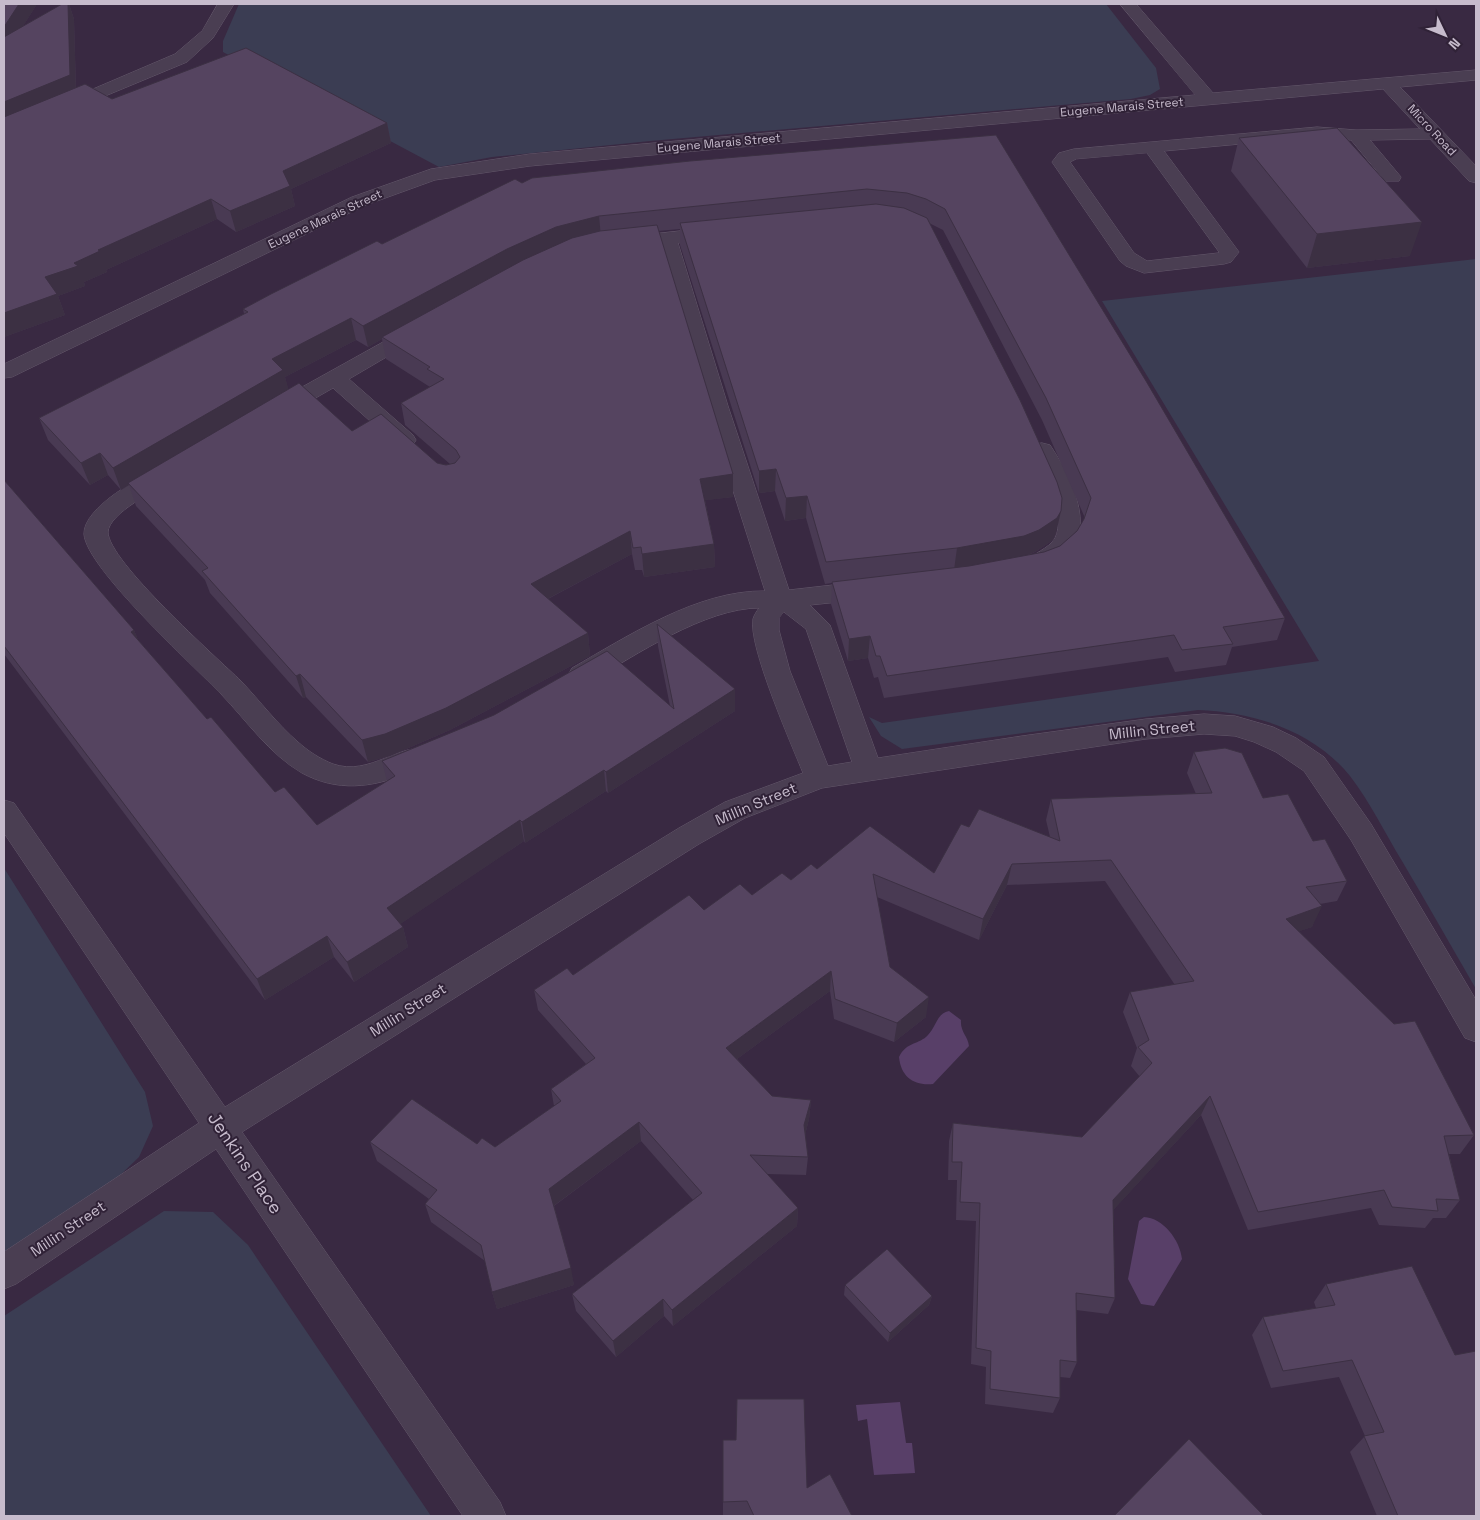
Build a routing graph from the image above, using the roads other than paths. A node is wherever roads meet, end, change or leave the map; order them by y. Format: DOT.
graph roads {
  1 [pos="226,4"];
  2 [pos="1128,4"];
  3 [pos="1476,75"];
  4 [pos="1387,83"];
  5 [pos="1208,99"];
  6 [pos="1179,123"];
  7 [pos="4,133"];
  8 [pos="1356,134"];
  9 [pos="1435,134"];
  10 [pos="1152,147"];
  11 [pos="1392,177"];
  12 [pos="1476,177"];
  13 [pos="737,231"];
  14 [pos="667,239"];
  15 [pos="601,245"];
  16 [pos="434,322"];
  17 [pos="4,372"];
  18 [pos="334,377"];
  19 [pos="259,420"];
  20 [pos="1032,429"];
  21 [pos="421,454"];
  22 [pos="185,464"];
  23 [pos="1016,570"];
  24 [pos="886,588"];
  25 [pos="780,600"];
  26 [pos="563,685"];
  27 [pos="438,749"];
  28 [pos="868,769"];
  29 [pos="819,778"];
  30 [pos="4,811"];
  31 [pos="1476,1028"];
  32 [pos="221,1127"];
  33 [pos="4,1272"];
  34 [pos="486,1516"];
  1 -- 7 [label="street"];
  2 -- 5 [label="street"];
  3 -- 4 [label="street, Eugene Marais Street"];
  4 -- 5 [label="street, Eugene Marais Street"];
  4 -- 9 [label="street, Micro Road"];
  5 -- 6 [label="street, Eugene Marais Street"];
  6 -- 8 [label="street"];
  6 -- 10 [label="street"];
  6 -- 17 [label="street, Eugene Marais Street"];
  8 -- 9 [label="street"];
  8 -- 11 [label="street"];
  9 -- 12 [label="street, Micro Road"];
  10 -- 10 [label="street"];
  13 -- 14 [label="street"];
  14 -- 15 [label="street"];
  14 -- 25 [label="street"];
  16 -- 18 [label="street"];
  18 -- 19 [label="street"];
  18 -- 21 [label="street"];
  20 -- 23 [label="street"];
  22 -- 27 [label="street"];
  24 -- 25 [label="street"];
  25 -- 26 [label="street"];
  25 -- 28 [label="street"];
  25 -- 29 [label="street"];
  28 -- 29 [label="street, Millin Street"];
  28 -- 31 [label="street, Millin Street"];
  29 -- 32 [label="street, Millin Street"];
  30 -- 32 [label="street, Jenkins Place"];
  32 -- 33 [label="street, Millin Street"];
  32 -- 34 [label="street, Jenkins Place"];
}
